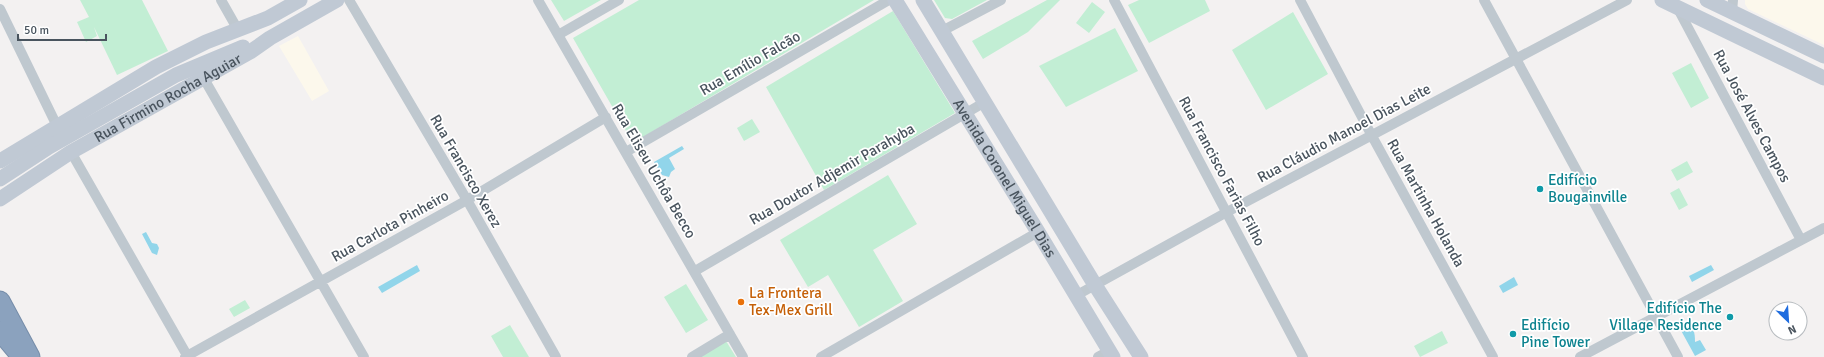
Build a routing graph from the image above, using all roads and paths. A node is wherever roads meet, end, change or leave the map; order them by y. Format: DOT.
graph roads {
  1 [pos="221,0"];
  2 [pos="300,0"];
  3 [pos="337,0"];
  4 [pos="349,0"];
  5 [pos="538,0"];
  6 [pos="619,0"];
  7 [pos="889,0"];
  8 [pos="895,0"];
  9 [pos="923,0"];
  10 [pos="1001,0"];
  11 [pos="1114,0"];
  12 [pos="1300,0"];
  13 [pos="1484,0"];
  14 [pos="1627,0"];
  15 [pos="1662,0"];
  16 [pos="1706,0"];
  17 [pos="1733,6"];
  18 [pos="1677,7"];
  19 [pos="0,9"];
  20 [pos="238,30"];
  21 [pos="942,31"];
  22 [pos="558,34"];
  23 [pos="270,38"];
  24 [pos="1824,56"];
  25 [pos="1517,58"];
  26 [pos="203,77"];
  27 [pos="1824,78"];
  28 [pos="985,102"];
  29 [pos="965,114"];
  30 [pos="606,117"];
  31 [pos="57,126"];
  32 [pos="1372,136"];
  33 [pos="71,152"];
  34 [pos="626,152"];
  35 [pos="0,161"];
  36 [pos="0,179"];
  37 [pos="0,199"];
  38 [pos="467,200"];
  39 [pos="1227,212"];
  40 [pos="1824,228"];
  41 [pos="1038,232"];
  42 [pos="1802,240"];
  43 [pos="695,271"];
  44 [pos="321,282"];
  45 [pos="1095,285"];
  46 [pos="1077,295"];
  47 [pos="0,301"];
  48 [pos="1656,316"];
  49 [pos="0,331"];
  50 [pos="730,334"];
  51 [pos="1107,355"];
  52 [pos="22,357"];
  53 [pos="30,357"];
  54 [pos="187,357"];
  55 [pos="364,357"];
  56 [pos="556,357"];
  57 [pos="692,357"];
  58 [pos="743,357"];
  59 [pos="821,357"];
  60 [pos="1141,357"];
  61 [pos="1303,357"];
  62 [pos="1493,357"];
  63 [pos="1580,357"];
  64 [pos="1678,357"];
  1 -- 20 [label="street"];
  2 -- 20 [label="street, Rua Firmino Rocha Aguiar"];
  3 -- 23 [label="street, Rua Firmino Rocha Aguiar"];
  4 -- 38 [label="street, Rua Francisco Xerez"];
  5 -- 22 [label="street, Rua Eliseu Uchôa Becco"];
  6 -- 22 [label="street"];
  7 -- 34 [label="street, Rua Emílio Falcão"];
  8 -- 29 [label="street, Avenida Coronel Miguel Dias"];
  9 -- 21 [label="street, Avenida Coronel Miguel Dias"];
  10 -- 21 [label="street"];
  11 -- 39 [label="street, Rua Francisco Farias Filho"];
  12 -- 32 [label="street, Rua Martinha Holanda"];
  13 -- 25 [label="street"];
  14 -- 25 [label="street, Rua Cláudio Manoel Dias Leite"];
  15 -- 18 [label="street"];
  16 -- 17 [label="street"];
  17 -- 24 [label="street"];
  18 -- 27 [label="street"];
  18 -- 42 [label="street, Rua José Alves Campos"];
  19 -- 31 [label="street"];
  20 -- 31 [label="street, Rua Firmino Rocha Aguiar"];
  21 -- 28 [label="street, Avenida Coronel Miguel Dias"];
  22 -- 30 [label="street, Rua Eliseu Uchôa Becco"];
  23 -- 26 [label="street, Rua Firmino Rocha Aguiar"];
  23 -- 36 [label="street"];
  25 -- 32 [label="street, Rua Cláudio Manoel Dias Leite"];
  25 -- 48 [label="street"];
  26 -- 33 [label="street, Rua Firmino Rocha Aguiar"];
  26 -- 44 [label="street"];
  28 -- 29 [label="street, Rua Doutor Adjemir Parahyba"];
  28 -- 45 [label="street, Avenida Coronel Miguel Dias"];
  29 -- 41 [label="street, Avenida Coronel Miguel Dias"];
  29 -- 43 [label="street, Rua Doutor Adjemir Parahyba"];
  30 -- 34 [label="street, Rua Eliseu Uchôa Becco"];
  30 -- 38 [label="street, Rua Carlota Pinheiro"];
  31 -- 35 [label="street, Rua Firmino Rocha Aguiar"];
  32 -- 39 [label="street, Rua Cláudio Manoel Dias Leite"];
  32 -- 62 [label="street, Rua Martinha Holanda"];
  33 -- 37 [label="street, Rua Firmino Rocha Aguiar"];
  33 -- 54 [label="street"];
  34 -- 43 [label="street, Rua Eliseu Uchôa Becco"];
  38 -- 44 [label="street, Rua Carlota Pinheiro"];
  38 -- 56 [label="street, Rua Francisco Xerez"];
  39 -- 45 [label="street, Rua Cláudio Manoel Dias Leite"];
  39 -- 61 [label="street, Rua Francisco Farias Filho"];
  40 -- 42 [label="street"];
  41 -- 46 [label="street, Avenida Coronel Miguel Dias"];
  41 -- 59 [label="street"];
  42 -- 48 [label="street"];
  43 -- 50 [label="street, Rua Eliseu Uchôa Becco"];
  44 -- 54 [label="street, Rua Carlota Pinheiro"];
  44 -- 55 [label="street"];
  45 -- 46 [label="street, Rua Cláudio Manoel Dias Leite"];
  45 -- 60 [label="street, Avenida Coronel Miguel Dias"];
  46 -- 51 [label="street, Avenida Coronel Miguel Dias"];
  47 -- 53 [label="highway"];
  48 -- 63 [label="street"];
  48 -- 64 [label="street"];
  49 -- 52 [label="highway"];
  50 -- 57 [label="street"];
  50 -- 58 [label="street, Rua Eliseu Uchôa Becco"];
}
